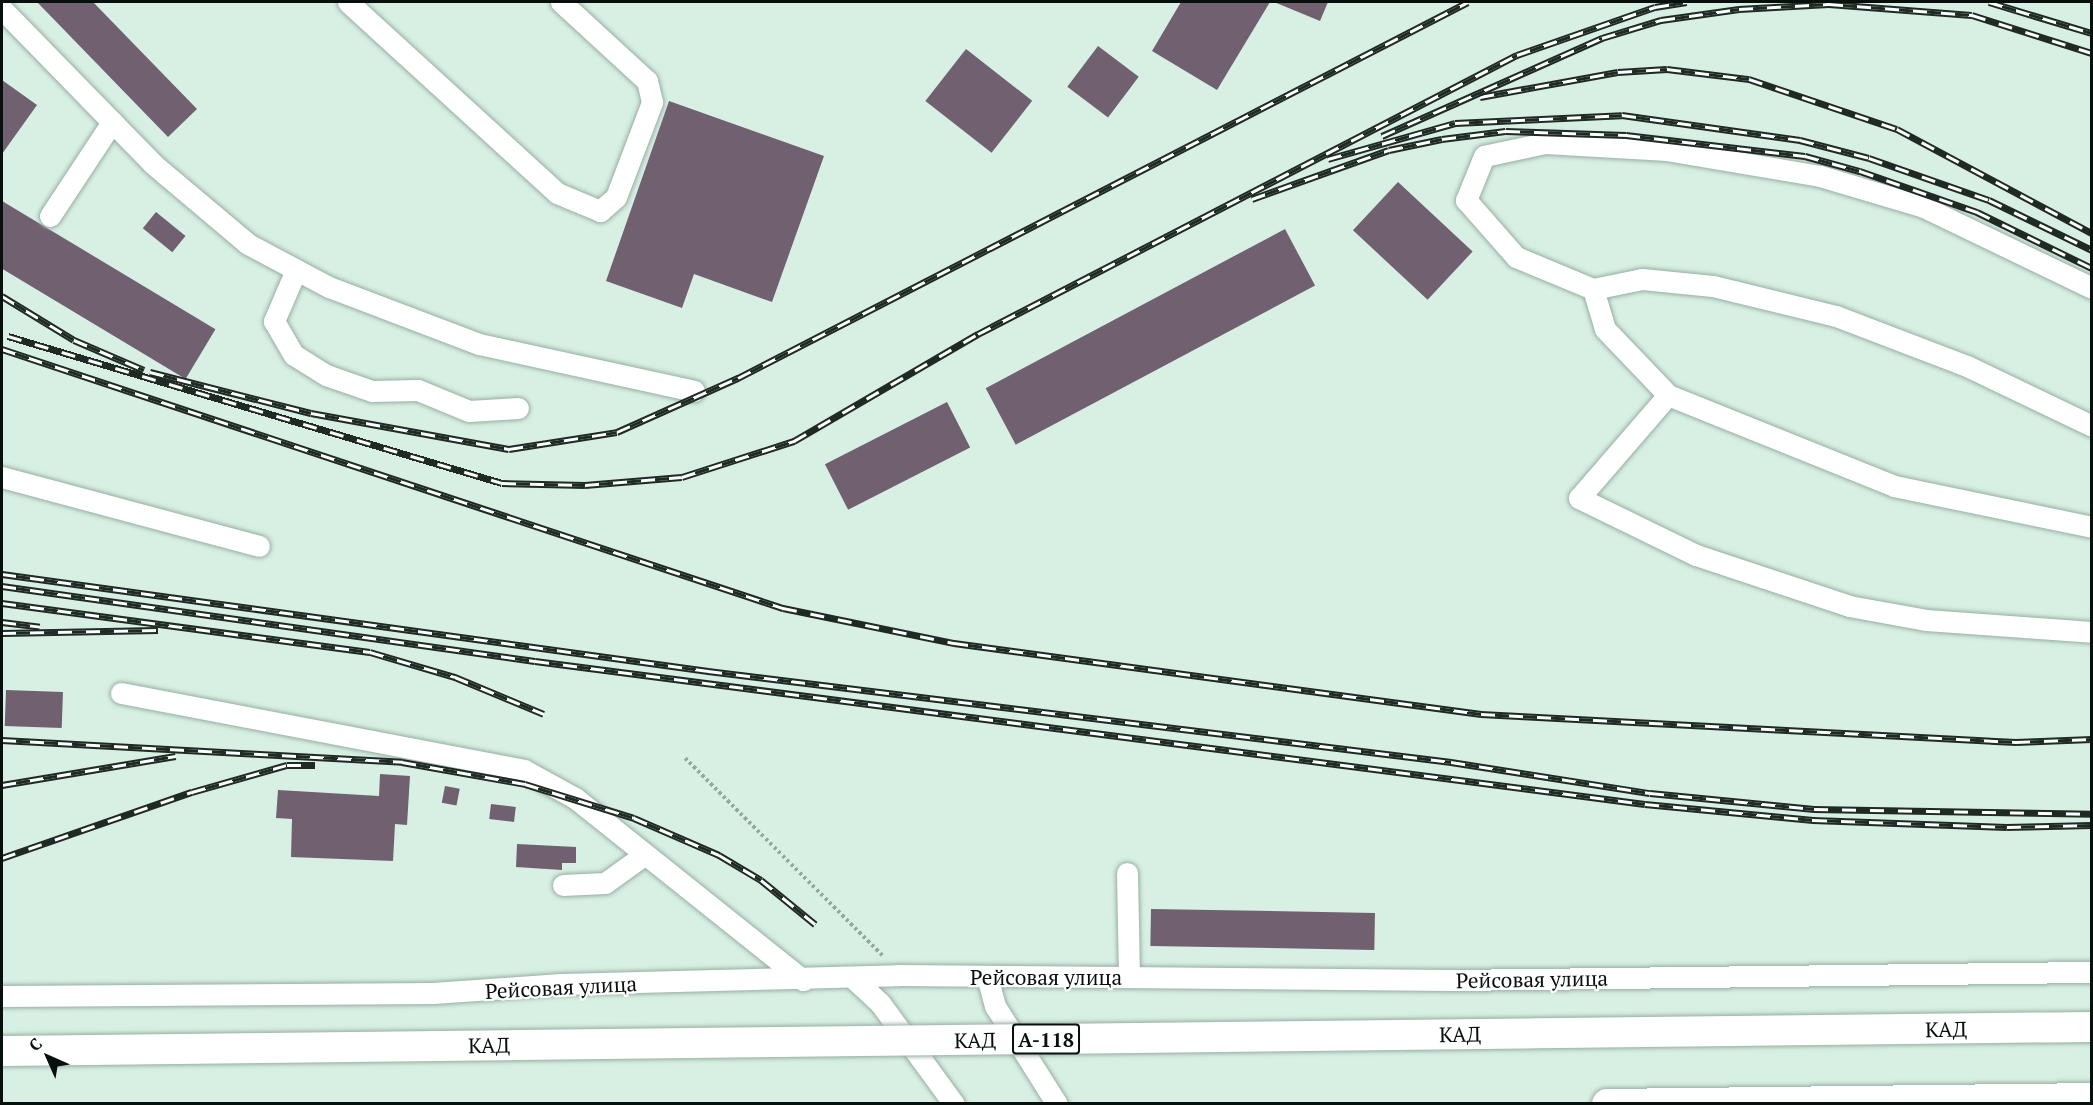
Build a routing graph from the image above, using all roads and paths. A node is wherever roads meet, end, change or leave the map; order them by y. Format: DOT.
graph roads {
  1 [pos="348,2"];
  2 [pos="561,2"];
  3 [pos="2,9"];
  4 [pos="112,122"];
  5 [pos="50,216"];
  6 [pos="296,270"];
  7 [pos="2091,288"];
  8 [pos="1593,289"];
  9 [pos="694,392"];
  10 [pos="1668,395"];
  11 [pos="518,408"];
  12 [pos="2091,426"];
  13 [pos="2,477"];
  14 [pos="2091,527"];
  15 [pos="259,546"];
  16 [pos="2091,632"];
  17 [pos="121,693"];
  18 [pos="685,758"];
  19 [pos="644,855"];
  20 [pos="1127,873"];
  21 [pos="563,885"];
  22 [pos="2091,972"];
  23 [pos="898,975"];
  24 [pos="1129,976"];
  25 [pos="852,977"];
  26 [pos="803,980"];
  27 [pos="988,980"];
  28 [pos="2,996"];
  29 [pos="2091,1027"];
  30 [pos="2,1051"];
  31 [pos="2091,1098"];
  32 [pos="954,1104"];
  33 [pos="1057,1104"];
  34 [pos="1607,1104"];
  1 -- 2 [label="street"];
  3 -- 4 [label="street"];
  4 -- 5 [label="street"];
  4 -- 6 [label="street"];
  6 -- 9 [label="street"];
  6 -- 11 [label="street"];
  7 -- 8 [label="street"];
  8 -- 10 [label="street"];
  8 -- 12 [label="street"];
  10 -- 14 [label="street"];
  10 -- 16 [label="street"];
  13 -- 15 [label="street"];
  17 -- 19 [label="street"];
  18 -- 23 [label="path"];
  19 -- 21 [label="street"];
  19 -- 26 [label="street"];
  20 -- 24 [label="street"];
  22 -- 24 [label="street, Рейсовая улица"];
  23 -- 25 [label="street, Рейсовая улица"];
  23 -- 27 [label="street, Рейсовая улица"];
  24 -- 27 [label="street, Рейсовая улица"];
  25 -- 26 [label="street, Рейсовая улица"];
  25 -- 32 [label="street"];
  26 -- 28 [label="street, Рейсовая улица"];
  27 -- 33 [label="street"];
  29 -- 30 [label="highway, КАД / А-118, bridge"];
  31 -- 34 [label="highway"];
}
